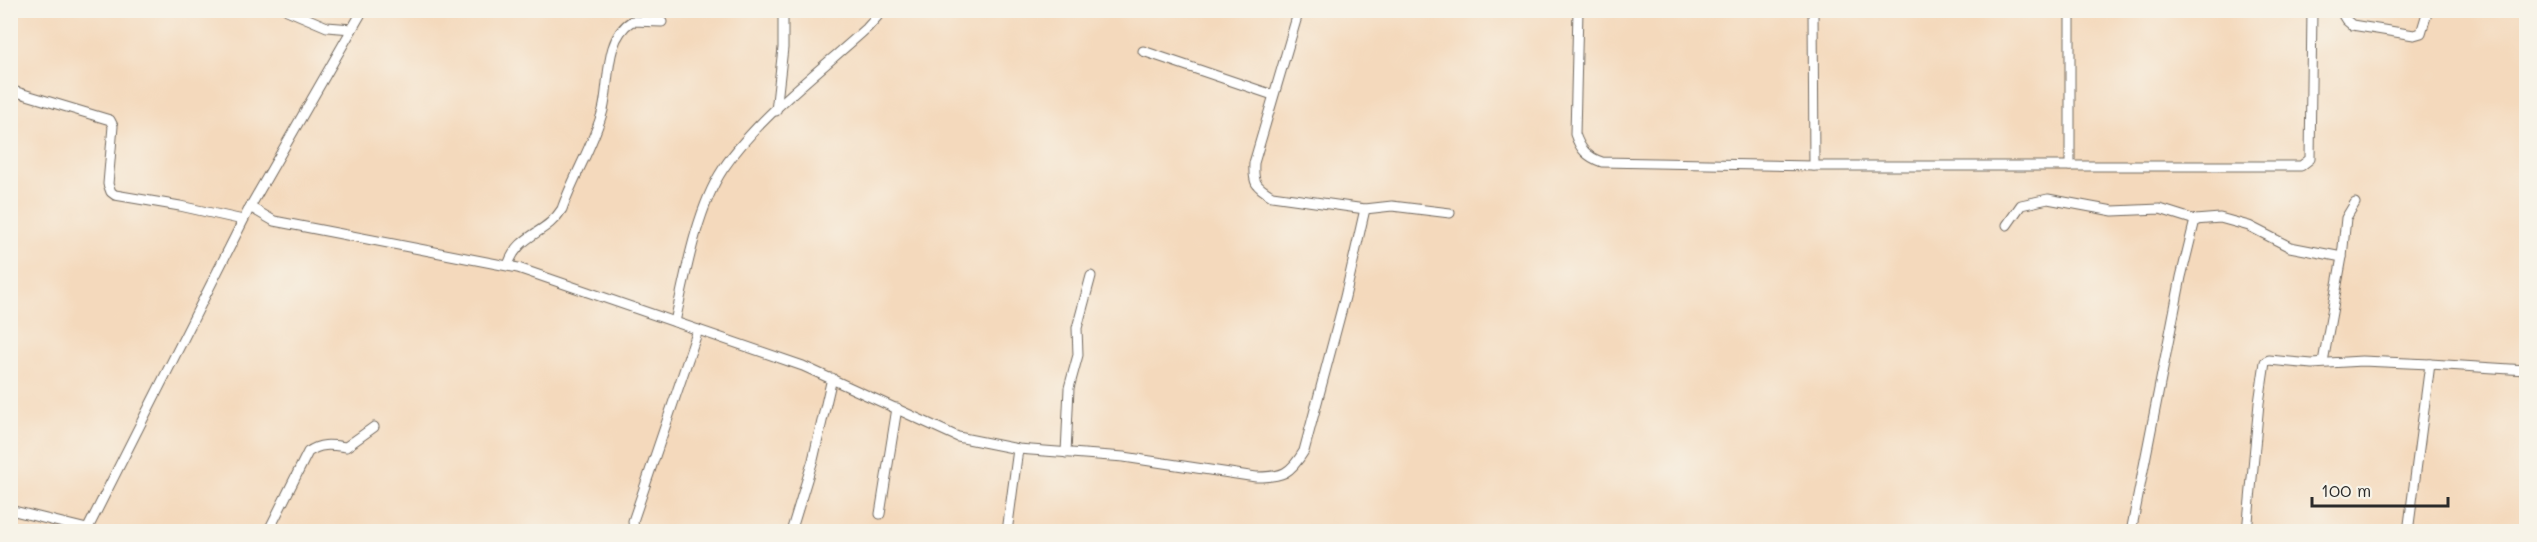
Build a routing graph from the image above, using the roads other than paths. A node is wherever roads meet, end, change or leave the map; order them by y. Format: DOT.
graph roads {
  1 [pos="287,10"];
  2 [pos="363,10"];
  3 [pos="783,10"];
  4 [pos="883,10"];
  5 [pos="1299,10"];
  6 [pos="1578,10"];
  7 [pos="1813,10"];
  8 [pos="2070,10"];
  9 [pos="2312,10"];
  10 [pos="2340,10"];
  11 [pos="2428,10"];
  12 [pos="662,22"];
  13 [pos="352,29"];
  14 [pos="1143,51"];
  15 [pos="10,90"];
  16 [pos="1273,95"];
  17 [pos="776,111"];
  18 [pos="1814,166"];
  19 [pos="2070,166"];
  20 [pos="2355,203"];
  21 [pos="250,207"];
  22 [pos="1365,209"];
  23 [pos="1450,213"];
  24 [pos="243,220"];
  25 [pos="2195,220"];
  26 [pos="2007,225"];
  27 [pos="2342,257"];
  28 [pos="508,265"];
  29 [pos="1091,276"];
  30 [pos="675,322"];
  31 [pos="698,330"];
  32 [pos="2323,362"];
  33 [pos="2430,364"];
  34 [pos="2526,370"];
  35 [pos="832,378"];
  36 [pos="897,408"];
  37 [pos="375,427"];
  38 [pos="1018,449"];
  39 [pos="1066,453"];
  40 [pos="10,510"];
  41 [pos="880,514"];
  42 [pos="87,530"];
  43 [pos="268,531"];
  44 [pos="634,531"];
  45 [pos="791,531"];
  46 [pos="1007,531"];
  47 [pos="2132,531"];
  48 [pos="2247,531"];
  49 [pos="2409,531"];
  1 -- 13 [label="street"];
  2 -- 13 [label="street"];
  3 -- 17 [label="street"];
  4 -- 17 [label="street"];
  5 -- 16 [label="street"];
  6 -- 18 [label="street"];
  7 -- 18 [label="street"];
  8 -- 19 [label="street"];
  9 -- 19 [label="street"];
  10 -- 11 [label="street"];
  12 -- 28 [label="street"];
  13 -- 21 [label="street"];
  14 -- 16 [label="street"];
  15 -- 24 [label="street"];
  16 -- 22 [label="street"];
  17 -- 30 [label="street"];
  18 -- 19 [label="street"];
  20 -- 27 [label="street"];
  21 -- 24 [label="street"];
  21 -- 28 [label="street"];
  22 -- 23 [label="street"];
  22 -- 39 [label="street"];
  24 -- 42 [label="street"];
  25 -- 26 [label="street"];
  25 -- 27 [label="street"];
  25 -- 47 [label="street"];
  27 -- 32 [label="street"];
  28 -- 30 [label="street"];
  29 -- 39 [label="street"];
  30 -- 31 [label="street"];
  31 -- 35 [label="street"];
  31 -- 44 [label="street"];
  32 -- 33 [label="street"];
  32 -- 48 [label="street"];
  33 -- 34 [label="street"];
  33 -- 49 [label="street"];
  35 -- 36 [label="street"];
  35 -- 45 [label="street"];
  36 -- 38 [label="street"];
  36 -- 41 [label="street"];
  37 -- 43 [label="street"];
  38 -- 39 [label="street"];
  38 -- 46 [label="street"];
  40 -- 42 [label="street"];
}
